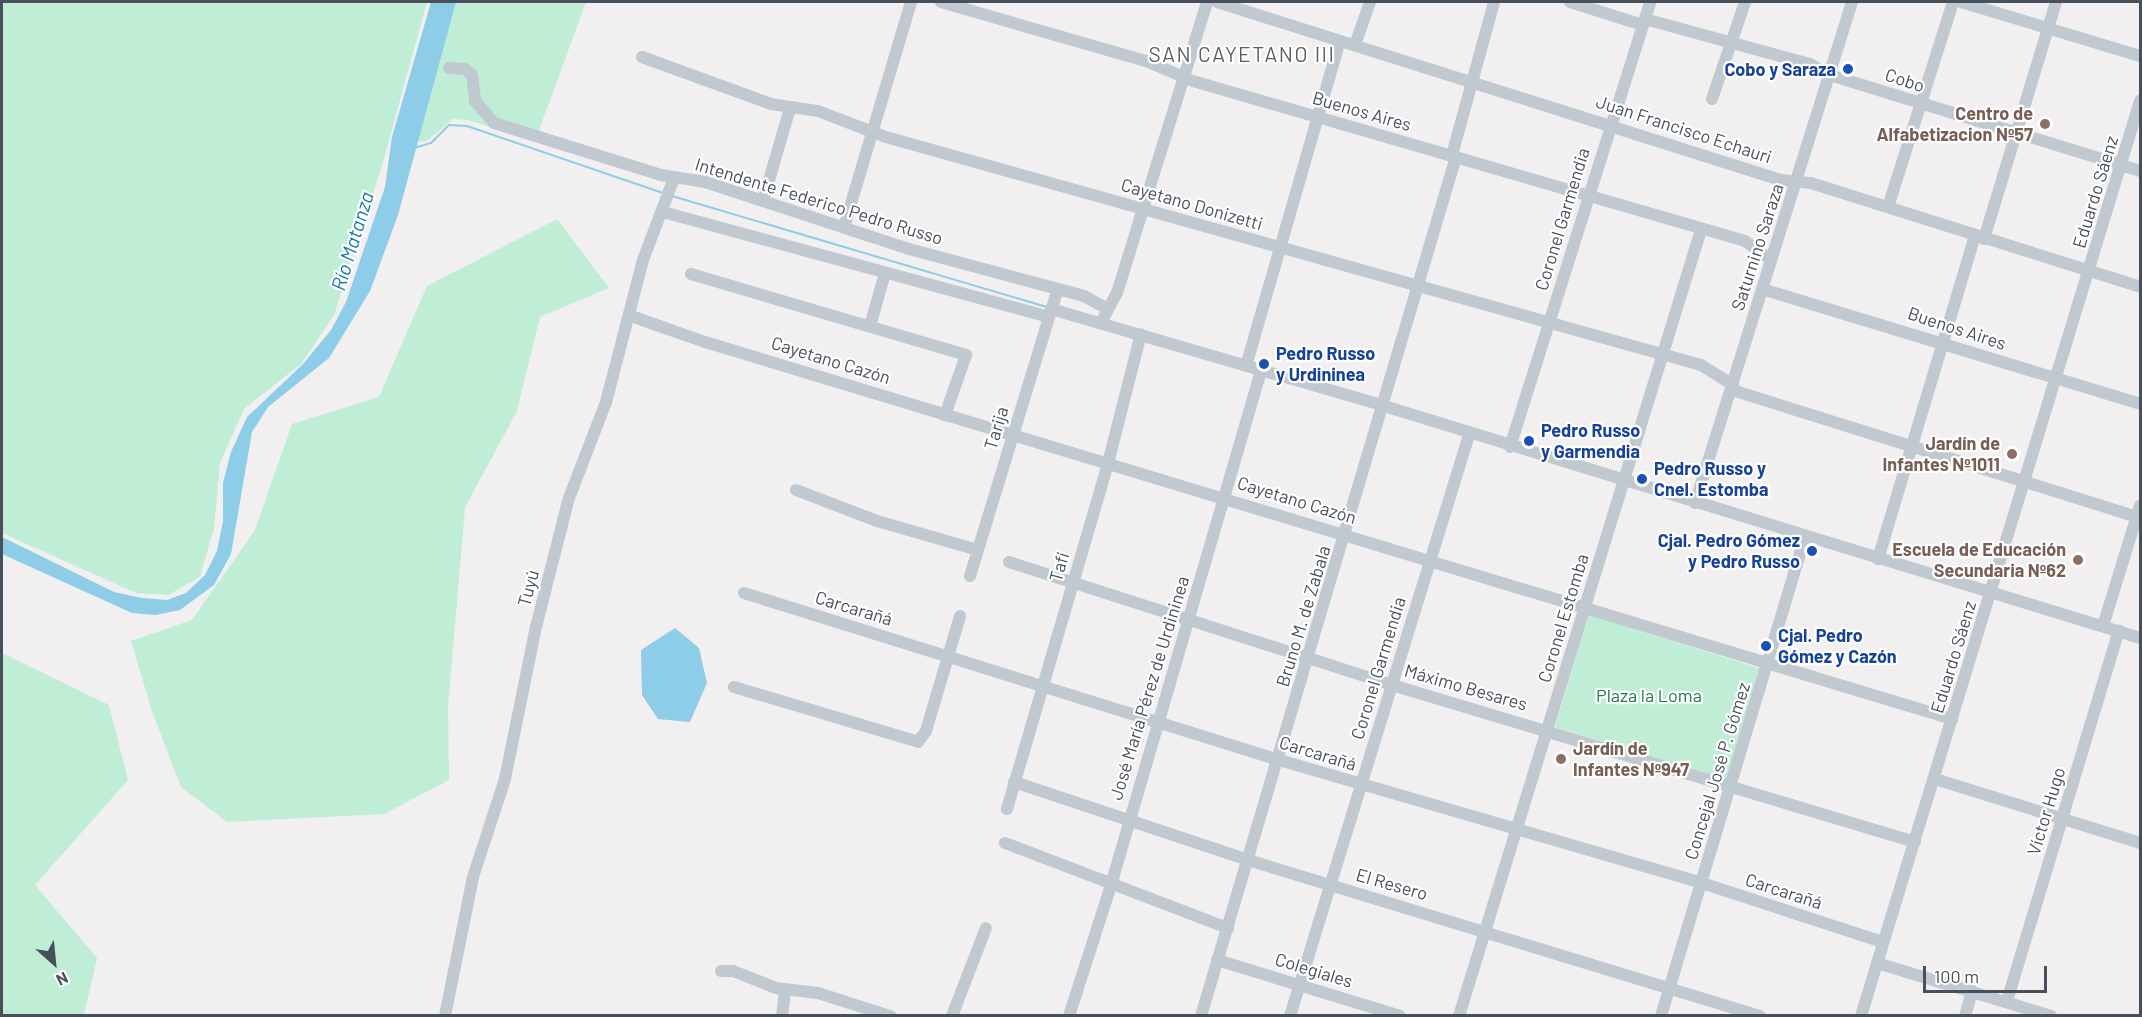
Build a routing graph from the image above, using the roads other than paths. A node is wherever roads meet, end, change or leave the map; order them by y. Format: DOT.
graph roads {
  1 [pos="911,2"];
  2 [pos="941,2"];
  3 [pos="1207,2"];
  4 [pos="1217,2"];
  5 [pos="1370,2"];
  6 [pos="1494,2"];
  7 [pos="1570,2"];
  8 [pos="1650,2"];
  9 [pos="1745,2"];
  10 [pos="1852,2"];
  11 [pos="1953,2"];
  12 [pos="1961,2"];
  13 [pos="2056,2"];
  14 [pos="1644,22"];
  15 [pos="2048,28"];
  16 [pos="1340,41"];
  17 [pos="1732,42"];
  18 [pos="1355,45"];
  19 [pos="2140,56"];
  20 [pos="642,57"];
  21 [pos="449,69"];
  22 [pos="1184,75"];
  23 [pos="1830,75"];
  24 [pos="1472,80"];
  25 [pos="1712,99"];
  26 [pos="2140,102"];
  27 [pos="1920,104"];
  28 [pos="790,108"];
  29 [pos="1317,116"];
  30 [pos="1610,124"];
  31 [pos="874,133"];
  32 [pos="2016,133"];
  33 [pos="1454,156"];
  34 [pos="2121,165"];
  35 [pos="2140,171"];
  36 [pos="1798,182"];
  37 [pos="669,194"];
  38 [pos="1588,196"];
  39 [pos="763,201"];
  40 [pos="1888,207"];
  41 [pos="1144,208"];
  42 [pos="844,227"];
  43 [pos="1701,230"];
  44 [pos="1980,237"];
  45 [pos="1278,248"];
  46 [pos="1771,260"];
  47 [pos="2090,272"];
  48 [pos="885,273"];
  49 [pos="691,274"];
  50 [pos="2140,287"];
  51 [pos="1417,288"];
  52 [pos="1762,289"];
  53 [pos="1057,291"];
  54 [pos="1106,308"];
  55 [pos="1050,313"];
  56 [pos="631,316"];
  57 [pos="1550,323"];
  58 [pos="1102,324"];
  59 [pos="870,326"];
  60 [pos="1141,334"];
  61 [pos="1942,342"];
  62 [pos="1664,355"];
  63 [pos="1246,366"];
  64 [pos="1261,371"];
  65 [pos="2055,379"];
  66 [pos="1732,388"];
  67 [pos="2140,404"];
  68 [pos="1384,406"];
  69 [pos="945,415"];
  70 [pos="1013,434"];
  71 [pos="1469,435"];
  72 [pos="1911,446"];
  73 [pos="1510,447"];
  74 [pos="1107,462"];
  75 [pos="2024,482"];
  76 [pos="1625,483"];
  77 [pos="796,490"];
  78 [pos="1224,497"];
  79 [pos="1695,503"];
  80 [pos="2139,514"];
  81 [pos="1346,534"];
  82 [pos="1805,537"];
  83 [pos="978,550"];
  84 [pos="1878,559"];
  85 [pos="1431,560"];
  86 [pos="1009,562"];
  87 [pos="970,576"];
  88 [pos="1073,581"];
  89 [pos="744,592"];
  90 [pos="1991,593"];
  91 [pos="1585,606"];
  92 [pos="960,616"];
  93 [pos="1189,620"];
  94 [pos="2103,626"];
  95 [pos="2119,632"];
  96 [pos="2140,638"];
  97 [pos="948,656"];
  98 [pos="1309,658"];
  99 [pos="1769,666"];
  100 [pos="1392,685"];
  101 [pos="1043,686"];
  102 [pos="734,687"];
  103 [pos="1952,719"];
  104 [pos="1158,722"];
  105 [pos="1548,729"];
  106 [pos="1279,760"];
  107 [pos="1935,779"];
  108 [pos="1014,782"];
  109 [pos="1361,784"];
  110 [pos="1730,789"];
  111 [pos="1007,809"];
  112 [pos="2063,817"];
  113 [pos="1128,819"];
  114 [pos="1516,830"];
  115 [pos="1915,842"];
  116 [pos="1005,843"];
  117 [pos="2140,843"];
  118 [pos="1248,860"];
  119 [pos="1702,883"];
  120 [pos="1329,884"];
  121 [pos="1111,885"];
  122 [pos="986,928"];
  123 [pos="1228,928"];
  124 [pos="1485,931"];
  125 [pos="1883,942"];
  126 [pos="1217,960"];
  127 [pos="1877,963"];
  128 [pos="721,971"];
  129 [pos="1299,984"];
  130 [pos="1670,987"];
  131 [pos="785,990"];
  132 [pos="1972,991"];
  133 [pos="2007,1001"];
  134 [pos="445,1016"];
  135 [pos="782,1016"];
  136 [pos="890,1016"];
  137 [pos="952,1016"];
  138 [pos="1069,1016"];
  139 [pos="1201,1016"];
  140 [pos="1290,1016"];
  141 [pos="1400,1016"];
  142 [pos="1459,1016"];
  143 [pos="1661,1016"];
  144 [pos="1760,1016"];
  145 [pos="1861,1016"];
  146 [pos="1965,1016"];
  147 [pos="2051,1016"];
  1 -- 31 [label="street"];
  2 -- 22 [label="street, Buenos Aires"];
  3 -- 22 [label="street"];
  4 -- 16 [label="street, Juan Francisco Echauri"];
  5 -- 18 [label="street"];
  6 -- 24 [label="street"];
  7 -- 14 [label="street, Cobo"];
  8 -- 14 [label="street, Coronel Garmendia"];
  9 -- 17 [label="street"];
  10 -- 23 [label="street, Saturnino Saraza"];
  11 -- 27 [label="street"];
  12 -- 15 [label="street"];
  13 -- 15 [label="street"];
  14 -- 17 [label="street, Cobo"];
  14 -- 30 [label="street, Coronel Garmendia"];
  15 -- 19 [label="street"];
  15 -- 32 [label="street"];
  16 -- 18 [label="street, Juan Francisco Echauri"];
  16 -- 29 [label="street"];
  17 -- 23 [label="street, Cobo"];
  17 -- 25 [label="street"];
  18 -- 24 [label="street, Juan Francisco Echauri"];
  20 -- 28 [label="street, Cayetano Donizetti"];
  21 -- 37 [label="street, Intendente Federico Pedro Russo"];
  22 -- 29 [label="street, Buenos Aires"];
  22 -- 41 [label="street"];
  23 -- 27 [label="street, Cobo"];
  23 -- 36 [label="street, Saturnino Saraza"];
  24 -- 30 [label="street, Juan Francisco Echauri"];
  24 -- 33 [label="street"];
  26 -- 34 [label="street, Eduardo Sáenz"];
  27 -- 32 [label="street, Cobo"];
  27 -- 40 [label="street"];
  28 -- 31 [label="street, Cayetano Donizetti"];
  28 -- 39 [label="street"];
  29 -- 33 [label="street, Buenos Aires"];
  29 -- 45 [label="street"];
  30 -- 36 [label="street, Juan Francisco Echauri"];
  30 -- 38 [label="street, Coronel Garmendia"];
  31 -- 41 [label="street, Cayetano Donizetti"];
  31 -- 42 [label="street"];
  32 -- 34 [label="street, Cobo"];
  32 -- 44 [label="street"];
  33 -- 38 [label="street, Buenos Aires"];
  33 -- 51 [label="street, Bruno M. de Zabala"];
  34 -- 35 [label="street, Cobo"];
  34 -- 47 [label="street, Eduardo Sáenz"];
  36 -- 40 [label="street, Juan Francisco Echauri"];
  36 -- 46 [label="street, Saturnino Saraza"];
  37 -- 39 [label="street, Intendente Federico Pedro Russo"];
  37 -- 48 [label="street"];
  37 -- 56 [label="street, Tuyú"];
  38 -- 43 [label="street, Buenos Aires"];
  38 -- 57 [label="street, Coronel Garmendia"];
  39 -- 42 [label="street, Intendente Federico Pedro Russo"];
  40 -- 44 [label="street, Juan Francisco Echauri"];
  41 -- 45 [label="street, Cayetano Donizetti"];
  41 -- 54 [label="street"];
  42 -- 53 [label="street, Intendente Federico Pedro Russo"];
  43 -- 46 [label="street, Buenos Aires"];
  43 -- 62 [label="street, Coronel Estomba"];
  44 -- 47 [label="street, Juan Francisco Echauri"];
  44 -- 61 [label="street"];
  45 -- 51 [label="street, Cayetano Donizetti"];
  45 -- 63 [label="street"];
  46 -- 52 [label="street, Saturnino Saraza"];
  47 -- 50 [label="street, Juan Francisco Echauri"];
  47 -- 65 [label="street, Eduardo Sáenz"];
  48 -- 55 [label="street"];
  48 -- 59 [label="street"];
  49 -- 59 [label="street"];
  51 -- 57 [label="street, Cayetano Donizetti"];
  51 -- 68 [label="street, Bruno M. de Zabala"];
  52 -- 61 [label="street, Buenos Aires"];
  52 -- 66 [label="street, Saturnino Saraza"];
  53 -- 54 [label="street, Intendente Federico Pedro Russo"];
  53 -- 55 [label="street, Tarija"];
  54 -- 58 [label="street"];
  55 -- 58 [label="street"];
  55 -- 70 [label="street, Tarija"];
  56 -- 69 [label="street, Cayetano Cazón"];
  56 -- 134 [label="street, Tuyú"];
  57 -- 62 [label="street, Cayetano Donizetti"];
  57 -- 73 [label="street, Coronel Garmendia"];
  58 -- 60 [label="street"];
  59 -- 69 [label="street"];
  60 -- 63 [label="street"];
  60 -- 74 [label="street, Tafí"];
  61 -- 65 [label="street, Buenos Aires"];
  61 -- 72 [label="street"];
  62 -- 66 [label="street, Cayetano Donizetti"];
  62 -- 76 [label="street, Coronel Estomba"];
  63 -- 64 [label="street"];
  64 -- 68 [label="street"];
  64 -- 78 [label="street, José María Pérez de Urdininea"];
  65 -- 67 [label="street, Buenos Aires"];
  65 -- 75 [label="street, Eduardo Sáenz"];
  66 -- 72 [label="street, Cayetano Donizetti"];
  66 -- 79 [label="street, Saturnino Saraza"];
  68 -- 71 [label="street"];
  68 -- 81 [label="street, Bruno M. de Zabala"];
  69 -- 70 [label="street, Cayetano Cazón"];
  70 -- 74 [label="street, Cayetano Cazón"];
  70 -- 83 [label="street, Tarija"];
  71 -- 73 [label="street"];
  71 -- 85 [label="street, Coronel Garmendia"];
  72 -- 75 [label="street, Cayetano Donizetti"];
  72 -- 84 [label="street"];
  73 -- 76 [label="street"];
  74 -- 78 [label="street, Cayetano Cazón"];
  74 -- 88 [label="street, Tafí"];
  75 -- 80 [label="street, Cayetano Donizetti"];
  75 -- 90 [label="street, Eduardo Sáenz"];
  76 -- 79 [label="street"];
  76 -- 91 [label="street, Coronel Estomba"];
  77 -- 83 [label="street"];
  78 -- 81 [label="street, Cayetano Cazón"];
  78 -- 93 [label="street, José María Pérez de Urdininea"];
  79 -- 82 [label="street"];
  80 -- 94 [label="street"];
  81 -- 85 [label="street, Cayetano Cazón"];
  81 -- 98 [label="street, Bruno M. de Zabala"];
  82 -- 84 [label="street"];
  82 -- 99 [label="street, Concejal José P. Gómez"];
  83 -- 87 [label="street, Tarija"];
  84 -- 90 [label="street"];
  85 -- 91 [label="street, Cayetano Cazón"];
  85 -- 100 [label="street, Coronel Garmendia"];
  86 -- 88 [label="street, Máximo Besares"];
  88 -- 93 [label="street, Máximo Besares"];
  88 -- 101 [label="street, Tafí"];
  89 -- 97 [label="street, Carcarañá"];
  90 -- 94 [label="street"];
  90 -- 103 [label="street, Eduardo Sáenz"];
  91 -- 99 [label="street, Cayetano Cazón"];
  91 -- 105 [label="street, Coronel Estomba"];
  92 -- 97 [label="street"];
  93 -- 98 [label="street, Máximo Besares"];
  93 -- 104 [label="street, José María Pérez de Urdininea"];
  94 -- 95 [label="street"];
  95 -- 96 [label="street"];
  95 -- 112 [label="street, Víctor Hugo"];
  97 -- 101 [label="street, Carcarañá"];
  97 -- 102 [label="street"];
  98 -- 100 [label="street, Máximo Besares"];
  98 -- 106 [label="street, Bruno M. de Zabala"];
  99 -- 103 [label="street, Cayetano Cazón"];
  99 -- 110 [label="street, Concejal José P. Gómez"];
  100 -- 105 [label="street, Máximo Besares"];
  100 -- 109 [label="street, Coronel Garmendia"];
  101 -- 104 [label="street, Carcarañá"];
  101 -- 108 [label="street, Tafí"];
  103 -- 107 [label="street, Eduardo Sáenz"];
  104 -- 106 [label="street, Carcarañá"];
  104 -- 113 [label="street, José María Pérez de Urdininea"];
  105 -- 110 [label="street, Máximo Besares"];
  105 -- 114 [label="street, Coronel Estomba"];
  106 -- 109 [label="street, Carcarañá"];
  106 -- 118 [label="street, Bruno M. de Zabala"];
  107 -- 112 [label="street"];
  107 -- 115 [label="street, Eduardo Sáenz"];
  108 -- 111 [label="street, Tafí"];
  108 -- 113 [label="street, El Resero"];
  109 -- 114 [label="street, Carcarañá"];
  109 -- 120 [label="street, Coronel Garmendia"];
  110 -- 115 [label="street, Máximo Besares"];
  110 -- 119 [label="street, Concejal José P. Gómez"];
  112 -- 117 [label="street"];
  112 -- 133 [label="street, Víctor Hugo"];
  113 -- 118 [label="street, El Resero"];
  113 -- 121 [label="street, José María Pérez de Urdininea"];
  114 -- 119 [label="street, Carcarañá"];
  114 -- 124 [label="street, Coronel Estomba"];
  115 -- 125 [label="street, Eduardo Sáenz"];
  116 -- 121 [label="street"];
  118 -- 120 [label="street, El Resero"];
  118 -- 123 [label="street, Bruno M. de Zabala"];
  119 -- 125 [label="street, Carcarañá"];
  119 -- 130 [label="street, Concejal José P. Gómez"];
  120 -- 124 [label="street, El Resero"];
  120 -- 129 [label="street, Coronel Garmendia"];
  121 -- 123 [label="street"];
  121 -- 138 [label="street, José María Pérez de Urdininea"];
  122 -- 137 [label="street"];
  123 -- 126 [label="street, Bruno M. de Zabala"];
  124 -- 130 [label="street, El Resero"];
  124 -- 142 [label="street, Coronel Estomba"];
  125 -- 127 [label="street, Eduardo Sáenz"];
  126 -- 129 [label="street, Colegiales"];
  126 -- 139 [label="street, Bruno M. de Zabala"];
  127 -- 132 [label="street"];
  127 -- 145 [label="street, Eduardo Sáenz"];
  128 -- 131 [label="street"];
  129 -- 140 [label="street, Coronel Garmendia"];
  129 -- 141 [label="street, Colegiales"];
  130 -- 143 [label="street, Concejal José P. Gómez"];
  130 -- 144 [label="street, El Resero"];
  131 -- 135 [label="street"];
  131 -- 136 [label="street"];
  132 -- 133 [label="street"];
  132 -- 146 [label="street"];
  133 -- 147 [label="street"];
}
